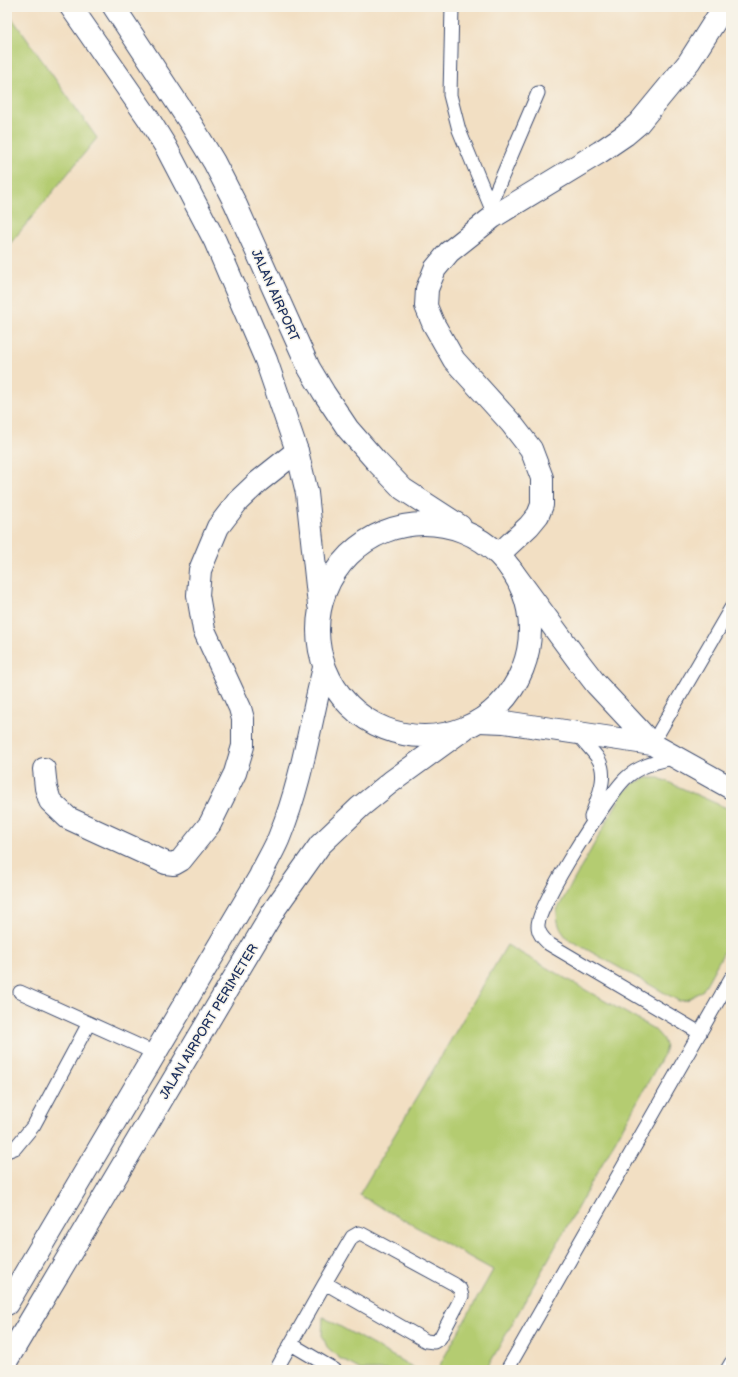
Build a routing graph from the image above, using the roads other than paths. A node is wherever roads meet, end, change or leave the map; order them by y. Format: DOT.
graph roads {
  1 [pos="71,7"];
  2 [pos="114,7"];
  3 [pos="452,7"];
  4 [pos="724,7"];
  5 [pos="538,93"];
  6 [pos="492,211"];
  7 [pos="297,451"];
  8 [pos="498,555"];
  9 [pos="731,608"];
  10 [pos="319,610"];
  11 [pos="324,668"];
  12 [pos="471,725"];
  13 [pos="577,733"];
  14 [pos="652,744"];
  15 [pos="676,757"];
  16 [pos="44,769"];
  17 [pos="731,788"];
  18 [pos="588,828"];
  19 [pos="730,981"];
  20 [pos="20,992"];
  21 [pos="89,1023"];
  22 [pos="700,1033"];
  23 [pos="155,1053"];
  24 [pos="7,1151"];
  25 [pos="325,1283"];
  26 [pos="7,1304"];
  27 [pos="291,1344"];
  28 [pos="7,1360"];
  29 [pos="731,1364"];
  30 [pos="276,1370"];
  31 [pos="335,1370"];
  32 [pos="507,1370"];
  33 [pos="727,1370"];
  1 -- 7 [label="main road"];
  2 -- 8 [label="main road, JALAN AIRPORT"];
  3 -- 6 [label="lane"];
  4 -- 6 [label="main road"];
  5 -- 6 [label="lane"];
  6 -- 8 [label="main road"];
  7 -- 10 [label="main road"];
  7 -- 16 [label="main road"];
  8 -- 10 [label="main road"];
  8 -- 12 [label="main road, JALAN AIRPORT PERIMETER"];
  8 -- 14 [label="main road"];
  9 -- 14 [label="lane"];
  10 -- 11 [label="main road"];
  11 -- 12 [label="main road"];
  11 -- 23 [label="main road"];
  12 -- 13 [label="main road"];
  12 -- 28 [label="main road, JALAN AIRPORT PERIMETER"];
  13 -- 14 [label="main road"];
  13 -- 18 [label="lane"];
  14 -- 15 [label="main road"];
  15 -- 17 [label="main road"];
  15 -- 18 [label="lane"];
  18 -- 22 [label="lane"];
  19 -- 22 [label="lane"];
  20 -- 21 [label="lane"];
  21 -- 23 [label="lane"];
  21 -- 24 [label="lane"];
  22 -- 32 [label="lane"];
  23 -- 26 [label="main road"];
  25 -- 25 [label="lane"];
  25 -- 27 [label="lane"];
  27 -- 30 [label="lane"];
  27 -- 31 [label="lane"];
  29 -- 33 [label="lane"];
}
